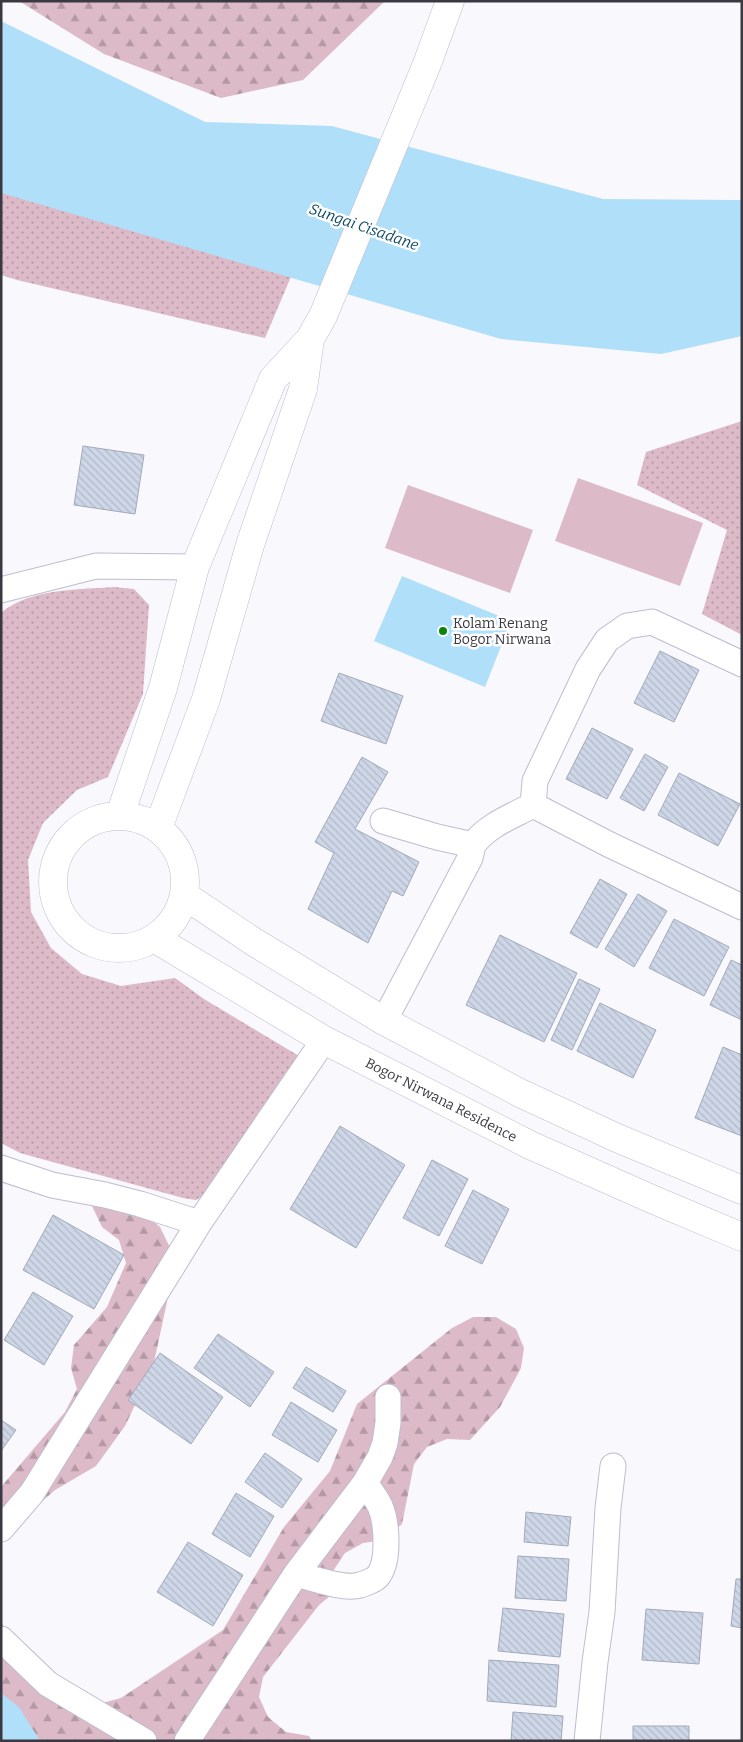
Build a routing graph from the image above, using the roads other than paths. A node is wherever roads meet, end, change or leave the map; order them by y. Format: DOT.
graph roads {
  1 [pos="450,1"];
  2 [pos="316,327"];
  3 [pos="196,567"];
  4 [pos="1,590"];
  5 [pos="742,664"];
  6 [pos="534,805"];
  7 [pos="120,815"];
  8 [pos="383,821"];
  9 [pos="158,828"];
  10 [pos="473,845"];
  11 [pos="184,895"];
  12 [pos="742,907"];
  13 [pos="154,938"];
  14 [pos="384,1021"];
  15 [pos="324,1040"];
  16 [pos="1,1168"];
  17 [pos="742,1190"];
  18 [pos="199,1223"];
  19 [pos="742,1237"];
  20 [pos="388,1397"];
  21 [pos="613,1466"];
  22 [pos="365,1483"];
  23 [pos="1,1529"];
  24 [pos="296,1574"];
  25 [pos="1,1639"];
  26 [pos="144,1741"];
  27 [pos="187,1741"];
  28 [pos="587,1741"];
  1 -- 2 [label="street"];
  2 -- 3 [label="street"];
  2 -- 9 [label="street"];
  3 -- 4 [label="street"];
  3 -- 7 [label="street"];
  5 -- 6 [label="street"];
  6 -- 10 [label="street"];
  6 -- 12 [label="street"];
  7 -- 9 [label="street"];
  7 -- 13 [label="street"];
  8 -- 10 [label="street"];
  9 -- 11 [label="street"];
  10 -- 14 [label="street"];
  11 -- 13 [label="street"];
  11 -- 14 [label="street"];
  13 -- 15 [label="street, Bogor Nirwana Residence"];
  14 -- 17 [label="street"];
  15 -- 18 [label="street"];
  15 -- 19 [label="street, Bogor Nirwana Residence"];
  16 -- 18 [label="street"];
  18 -- 23 [label="street"];
  20 -- 22 [label="street"];
  21 -- 28 [label="street"];
  22 -- 24 [label="street"];
  22 -- 24 [label="street"];
  24 -- 27 [label="street"];
  25 -- 26 [label="street"];
}
